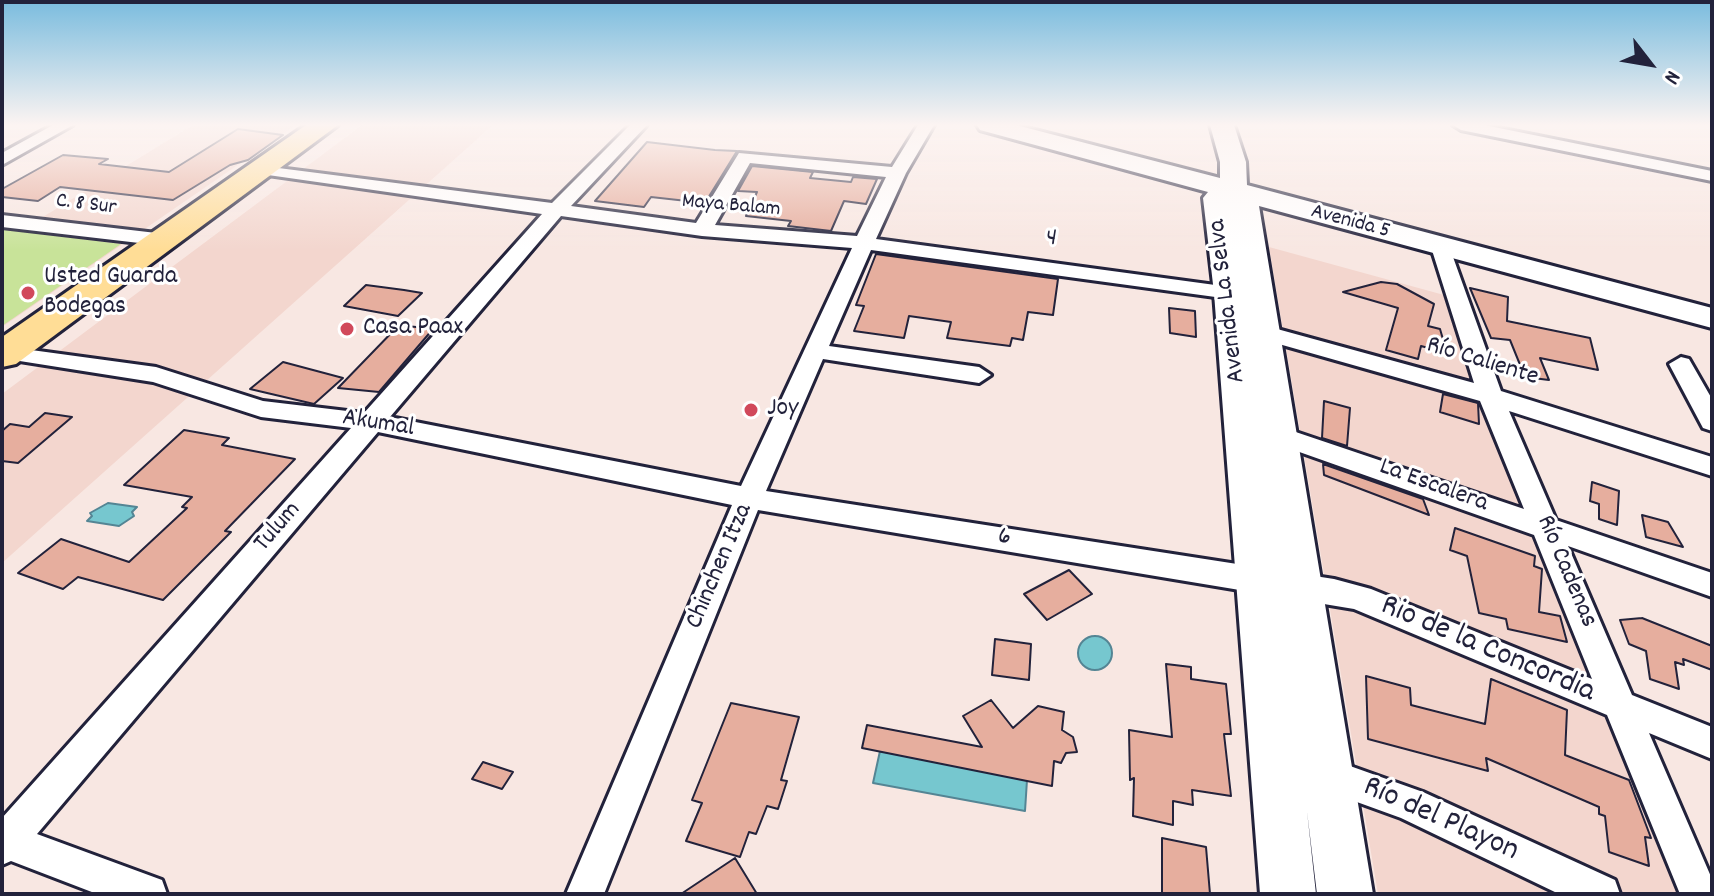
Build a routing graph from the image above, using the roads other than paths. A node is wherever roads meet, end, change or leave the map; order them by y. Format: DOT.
graph roads {
  1 [pos="264,167"];
  2 [pos="598,167"];
  3 [pos="739,167"];
  4 [pos="838,167"];
  5 [pos="901,167"];
  6 [pos="1144,167"];
  7 [pos="1233,167"];
  8 [pos="1667,167"];
  9 [pos="261,169"];
  10 [pos="897,173"];
  11 [pos="1712,176"];
  12 [pos="1233,191"];
  13 [pos="556,210"];
  14 [pos="2,221"];
  15 [pos="702,230"];
  16 [pos="165,240"];
  17 [pos="864,243"];
  18 [pos="1441,247"];
  19 [pos="1243,316"];
  20 [pos="1712,318"];
  21 [pos="816,351"];
  22 [pos="4,354"];
  23 [pos="1681,364"];
  24 [pos="979,375"];
  25 [pos="1490,396"];
  26 [pos="372,422"];
  27 [pos="1712,422"];
  28 [pos="1261,430"];
  29 [pos="1712,467"];
  30 [pos="749,498"];
  31 [pos="1547,528"];
  32 [pos="1258,578"];
  33 [pos="1301,585"];
  34 [pos="1712,585"];
  35 [pos="1622,707"];
  36 [pos="1712,743"];
  37 [pos="1275,763"];
  38 [pos="1328,775"];
  39 [pos="4,842"];
  40 [pos="148,894"];
  41 [pos="585,894"];
  42 [pos="1288,894"];
  43 [pos="1345,894"];
  44 [pos="1601,894"];
  45 [pos="1699,894"];
  1 -- 9 [label="highway"];
  2 -- 13 [label="street, Tulum"];
  3 -- 15 [label="street"];
  4 -- 10 [label="street"];
  5 -- 10 [label="street, Chinchen Itza"];
  6 -- 12 [label="street, Avenida 5"];
  7 -- 12 [label="street"];
  8 -- 11 [label="street"];
  9 -- 13 [label="street, Maya Balam"];
  9 -- 16 [label="highway"];
  10 -- 17 [label="street, Chinchen Itza"];
  12 -- 18 [label="street, Avenida 5"];
  12 -- 19 [label="street, Avenida La Selva"];
  13 -- 15 [label="street, Maya Balam"];
  13 -- 26 [label="street, Tulum"];
  14 -- 16 [label="street, C. 8 Sur"];
  15 -- 17 [label="street, Maya Balam"];
  16 -- 22 [label="highway"];
  17 -- 19 [label="street, 4"];
  17 -- 21 [label="street, Chinchen Itza"];
  18 -- 20 [label="street, Avenida 5"];
  18 -- 25 [label="street, Río Cadenas"];
  19 -- 25 [label="street, Río Caliente"];
  19 -- 28 [label="street, Avenida La Selva"];
  21 -- 24 [label="street"];
  21 -- 30 [label="street, Chinchen Itza"];
  22 -- 26 [label="street, Akumal"];
  23 -- 27 [label="street"];
  25 -- 29 [label="street, Río Caliente"];
  25 -- 31 [label="street, Río Cadenas"];
  26 -- 30 [label="street, Akumal"];
  26 -- 39 [label="street, Tulum"];
  28 -- 31 [label="street, La Escalera"];
  28 -- 32 [label="street, Avenida La Selva"];
  28 -- 33 [label="street, Avenida La Selva"];
  30 -- 32 [label="street, 6"];
  30 -- 41 [label="street, Chinchen Itza"];
  31 -- 34 [label="street, La Escalera"];
  31 -- 35 [label="street, Río Cadenas"];
  32 -- 33 [label="street, Rio de la Concordia"];
  32 -- 37 [label="street, Avenida La Selva"];
  33 -- 35 [label="street, Rio de la Concordia"];
  33 -- 38 [label="street, Avenida La Selva"];
  35 -- 36 [label="street, Rio de la Concordia"];
  35 -- 45 [label="street, Río Cadenas"];
  37 -- 38 [label="street, Río del Playon"];
  37 -- 42 [label="street, Avenida La Selva"];
  38 -- 43 [label="street, Avenida La Selva"];
  38 -- 44 [label="street, Río del Playon"];
  39 -- 40 [label="street"];
}
